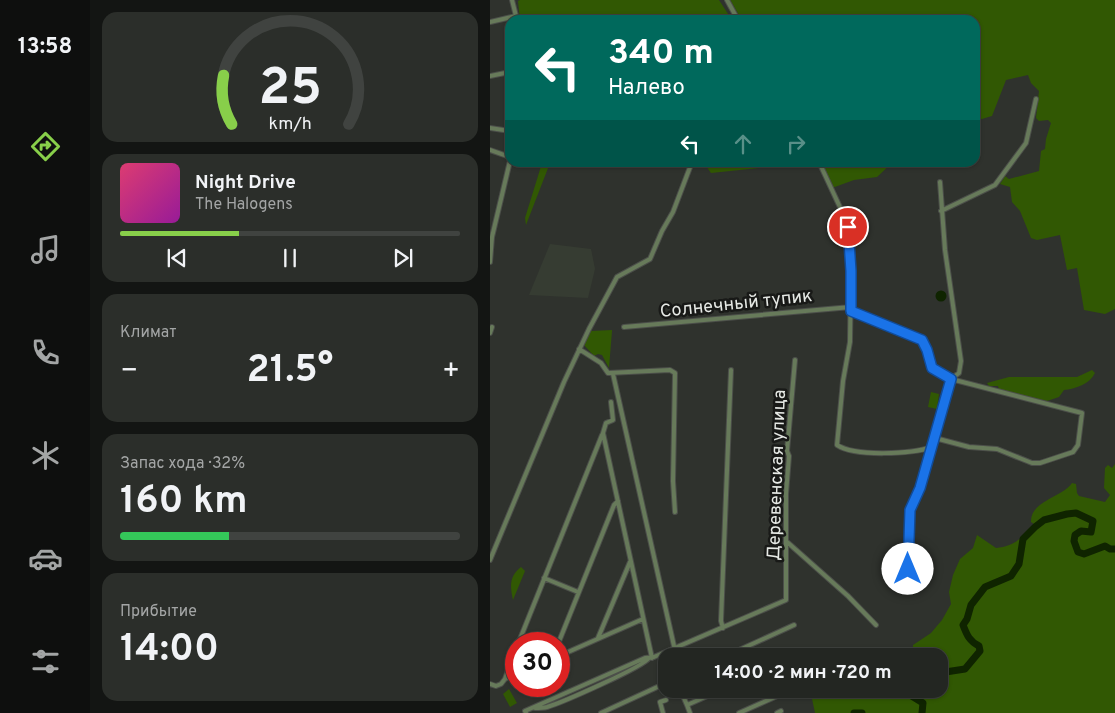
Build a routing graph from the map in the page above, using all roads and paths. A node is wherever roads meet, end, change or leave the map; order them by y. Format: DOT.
graph roads {
  1 [pos="512,0"];
  2 [pos="727,0"];
  3 [pos="516,15"];
  4 [pos="735,15"];
  5 [pos="505,20"];
  6 [pos="490,22"];
  7 [pos="505,73"];
  8 [pos="490,76"];
  9 [pos="1036,99"];
  10 [pos="490,128"];
  11 [pos="505,130"];
  12 [pos="490,150"];
  13 [pos="505,155"];
  14 [pos="509,167"];
  15 [pos="690,167"];
  16 [pos="821,167"];
  17 [pos="940,182"];
  18 [pos="942,211"];
  19 [pos="490,262"];
  20 [pos="851,309"];
  21 [pos="492,327"];
  22 [pos="624,327"];
  23 [pos="490,333"];
  24 [pos="579,349"];
  25 [pos="795,360"];
  26 [pos="731,370"];
  27 [pos="613,374"];
  28 [pos="951,379"];
  29 [pos="611,402"];
  30 [pos="603,433"];
  31 [pos="935,438"];
  32 [pos="932,447"];
  33 [pos="618,501"];
  34 [pos="675,512"];
  35 [pos="786,541"];
  36 [pos="490,560"];
  37 [pos="631,561"];
  38 [pos="908,569"];
  39 [pos="544,578"];
  40 [pos="578,592"];
  41 [pos="643,619"];
  42 [pos="794,625"];
  43 [pos="876,625"];
  44 [pos="723,628"];
  45 [pos="523,632"];
  46 [pos="563,632"];
  47 [pos="598,638"];
  48 [pos="674,646"];
  49 [pos="744,648"];
  50 [pos="570,651"];
  51 [pos="650,658"];
  52 [pos="505,679"];
  53 [pos="490,684"];
  54 [pos="658,687"];
  55 [pos="683,698"];
  56 [pos="702,698"];
  57 [pos="773,698"];
  58 [pos="666,700"];
  59 [pos="686,705"];
  60 [pos="526,713"];
  61 [pos="601,713"];
  62 [pos="663,713"];
  63 [pos="690,713"];
  64 [pos="739,713"];
  1 -- 3 [label="street"];
  2 -- 4 [label="street"];
  5 -- 6 [label="street"];
  7 -- 8 [label="street"];
  9 -- 18 [label="street"];
  10 -- 11 [label="street"];
  12 -- 13 [label="street"];
  14 -- 19 [label="street"];
  15 -- 24 [label="street"];
  16 -- 20 [label="street"];
  17 -- 18 [label="street"];
  18 -- 28 [label="street"];
  20 -- 22 [label="street, Солнечный тупик"];
  20 -- 28 [label="street"];
  20 -- 32 [label="street"];
  21 -- 23 [label="street"];
  24 -- 27 [label="street"];
  24 -- 36 [label="street"];
  25 -- 35 [label="street, Деревенская улица"];
  26 -- 44 [label="street"];
  27 -- 34 [label="street"];
  27 -- 48 [label="street"];
  28 -- 31 [label="street"];
  28 -- 31 [label="street"];
  29 -- 30 [label="street"];
  30 -- 33 [label="street"];
  30 -- 39 [label="street"];
  31 -- 32 [label="street"];
  32 -- 38 [label="street"];
  33 -- 37 [label="street"];
  33 -- 40 [label="street"];
  35 -- 43 [label="street"];
  35 -- 44 [label="street, Деревенская улица"];
  37 -- 41 [label="street"];
  37 -- 47 [label="street"];
  39 -- 40 [label="street"];
  39 -- 45 [label="street"];
  40 -- 46 [label="street"];
  41 -- 47 [label="street"];
  41 -- 51 [label="street"];
  42 -- 49 [label="street"];
  44 -- 51 [label="street"];
  47 -- 50 [label="street"];
  51 -- 60 [label="street"];
  52 -- 53 [label="street"];
  54 -- 61 [label="street"];
  55 -- 59 [label="street"];
  56 -- 59 [label="street"];
  57 -- 64 [label="street"];
  58 -- 62 [label="street"];
  59 -- 63 [label="street"];
}
